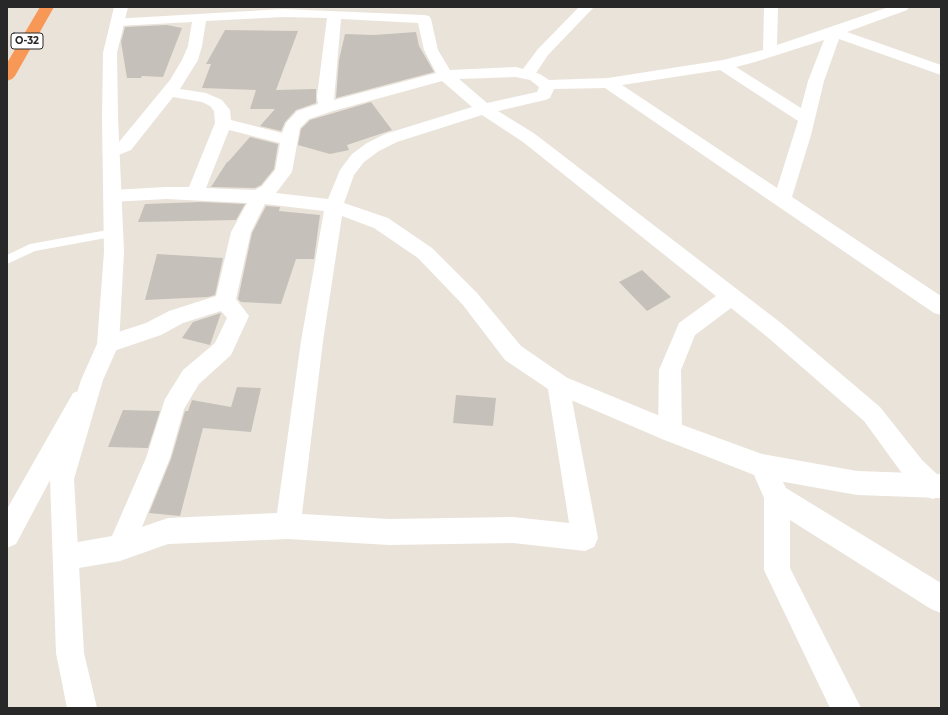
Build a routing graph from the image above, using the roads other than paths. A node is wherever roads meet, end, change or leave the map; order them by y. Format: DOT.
graph roads {
  1 [pos="47,7"];
  2 [pos="587,7"];
  3 [pos="770,7"];
  4 [pos="902,7"];
  5 [pos="284,10"];
  6 [pos="424,13"];
  7 [pos="119,14"];
  8 [pos="334,14"];
  9 [pos="200,18"];
  10 [pos="834,32"];
  11 [pos="770,51"];
  12 [pos="723,65"];
  13 [pos="941,70"];
  14 [pos="527,74"];
  15 [pos="445,75"];
  16 [pos="7,76"];
  17 [pos="608,83"];
  18 [pos="546,85"];
  19 [pos="169,92"];
  20 [pos="327,107"];
  21 [pos="484,108"];
  22 [pos="807,119"];
  23 [pos="223,123"];
  24 [pos="289,140"];
  25 [pos="111,152"];
  26 [pos="195,194"];
  27 [pos="112,196"];
  28 [pos="259,197"];
  29 [pos="782,199"];
  30 [pos="334,206"];
  31 [pos="113,233"];
  32 [pos="7,260"];
  33 [pos="731,296"];
  34 [pos="225,301"];
  35 [pos="941,307"];
  36 [pos="108,344"];
  37 [pos="92,380"];
  38 [pos="558,384"];
  39 [pos="670,431"];
  40 [pos="762,466"];
  41 [pos="937,487"];
  42 [pos="777,497"];
  43 [pos="288,526"];
  44 [pos="7,535"];
  45 [pos="120,548"];
  46 [pos="67,557"];
  47 [pos="941,599"];
  48 [pos="82,708"];
  49 [pos="846,708"];
  1 -- 16 [label="highway, O-32"];
  2 -- 14 [label="street"];
  3 -- 11 [label="street"];
  4 -- 10 [label="street"];
  5 -- 8 [label="street"];
  5 -- 9 [label="street"];
  6 -- 8 [label="street"];
  6 -- 15 [label="street"];
  7 -- 9 [label="street"];
  7 -- 25 [label="street"];
  8 -- 20 [label="street"];
  9 -- 19 [label="street"];
  10 -- 11 [label="street"];
  10 -- 13 [label="street"];
  10 -- 22 [label="street"];
  11 -- 12 [label="street"];
  12 -- 17 [label="street"];
  12 -- 22 [label="street"];
  14 -- 15 [label="street"];
  14 -- 18 [label="street"];
  15 -- 20 [label="street"];
  15 -- 21 [label="street"];
  17 -- 18 [label="street"];
  17 -- 29 [label="street"];
  18 -- 21 [label="street"];
  19 -- 23 [label="street"];
  19 -- 25 [label="street"];
  20 -- 24 [label="street"];
  21 -- 30 [label="street"];
  21 -- 33 [label="street"];
  22 -- 29 [label="street"];
  23 -- 24 [label="street"];
  23 -- 26 [label="street"];
  24 -- 28 [label="street"];
  25 -- 27 [label="street"];
  26 -- 27 [label="street"];
  26 -- 28 [label="street"];
  27 -- 31 [label="street"];
  28 -- 30 [label="street"];
  28 -- 34 [label="street"];
  29 -- 35 [label="street"];
  30 -- 38 [label="street"];
  30 -- 43 [label="street"];
  31 -- 32 [label="lane"];
  31 -- 36 [label="street"];
  33 -- 39 [label="street"];
  33 -- 41 [label="street"];
  34 -- 36 [label="street"];
  34 -- 45 [label="street"];
  36 -- 37 [label="street"];
  37 -- 44 [label="street"];
  37 -- 46 [label="street"];
  38 -- 39 [label="street"];
  38 -- 43 [label="street"];
  39 -- 40 [label="street"];
  40 -- 41 [label="street"];
  40 -- 42 [label="street"];
  42 -- 47 [label="street"];
  42 -- 49 [label="street"];
  43 -- 45 [label="street"];
  45 -- 46 [label="street"];
  46 -- 48 [label="street"];
}
